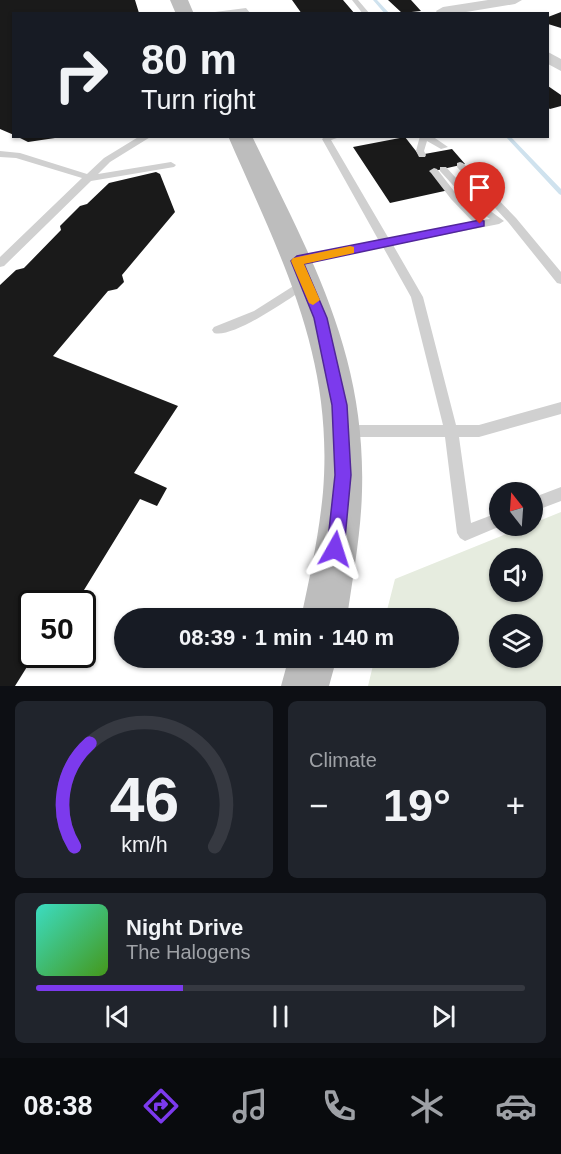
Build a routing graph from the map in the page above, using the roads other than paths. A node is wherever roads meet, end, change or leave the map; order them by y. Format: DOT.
graph roads {
  1 [pos="240,0"];
  2 [pos="355,0"];
  3 [pos="431,0"];
  4 [pos="515,0"];
  5 [pos="247,12"];
  6 [pos="365,12"];
  7 [pos="445,12"];
  8 [pos="144,138"];
  9 [pos="241,138"];
  10 [pos="330,138"];
  11 [pos="423,138"];
  12 [pos="428,138"];
  13 [pos="444,147"];
  14 [pos="426,152"];
  15 [pos="0,154"];
  16 [pos="171,165"];
  17 [pos="460,165"];
  18 [pos="91,178"];
  19 [pos="512,220"];
  20 [pos="497,221"];
  21 [pos="480,224"];
  22 [pos="386,243"];
  23 [pos="0,263"];
  24 [pos="302,271"];
  25 [pos="561,280"];
  26 [pos="218,330"];
  27 [pos="561,408"];
  28 [pos="341,431"];
  29 [pos="451,431"];
  30 [pos="561,494"];
  31 [pos="543,501"];
  32 [pos="489,523"];
  33 [pos="326,608"];
  34 [pos="310,668"];
  35 [pos="305,686"];
  1 -- 5 [label="lane"];
  2 -- 6 [label="lane"];
  3 -- 7 [label="street"];
  4 -- 7 [label="street"];
  8 -- 18 [label="lane"];
  9 -- 24 [label="main road"];
  10 -- 22 [label="lane"];
  11 -- 14 [label="lane"];
  12 -- 13 [label="lane"];
  15 -- 18 [label="lane"];
  16 -- 18 [label="lane"];
  17 -- 19 [label="lane"];
  18 -- 23 [label="lane"];
  19 -- 20 [label="lane"];
  19 -- 25 [label="lane"];
  20 -- 21 [label="lane"];
  20 -- 21 [label="lane"];
  21 -- 22 [label="lane"];
  22 -- 24 [label="lane"];
  22 -- 29 [label="lane"];
  24 -- 26 [label="lane"];
  24 -- 28 [label="main road"];
  27 -- 29 [label="lane"];
  28 -- 29 [label="lane"];
  28 -- 33 [label="main road"];
  29 -- 32 [label="lane"];
  30 -- 31 [label="lane"];
  34 -- 35 [label="main road"];
}
